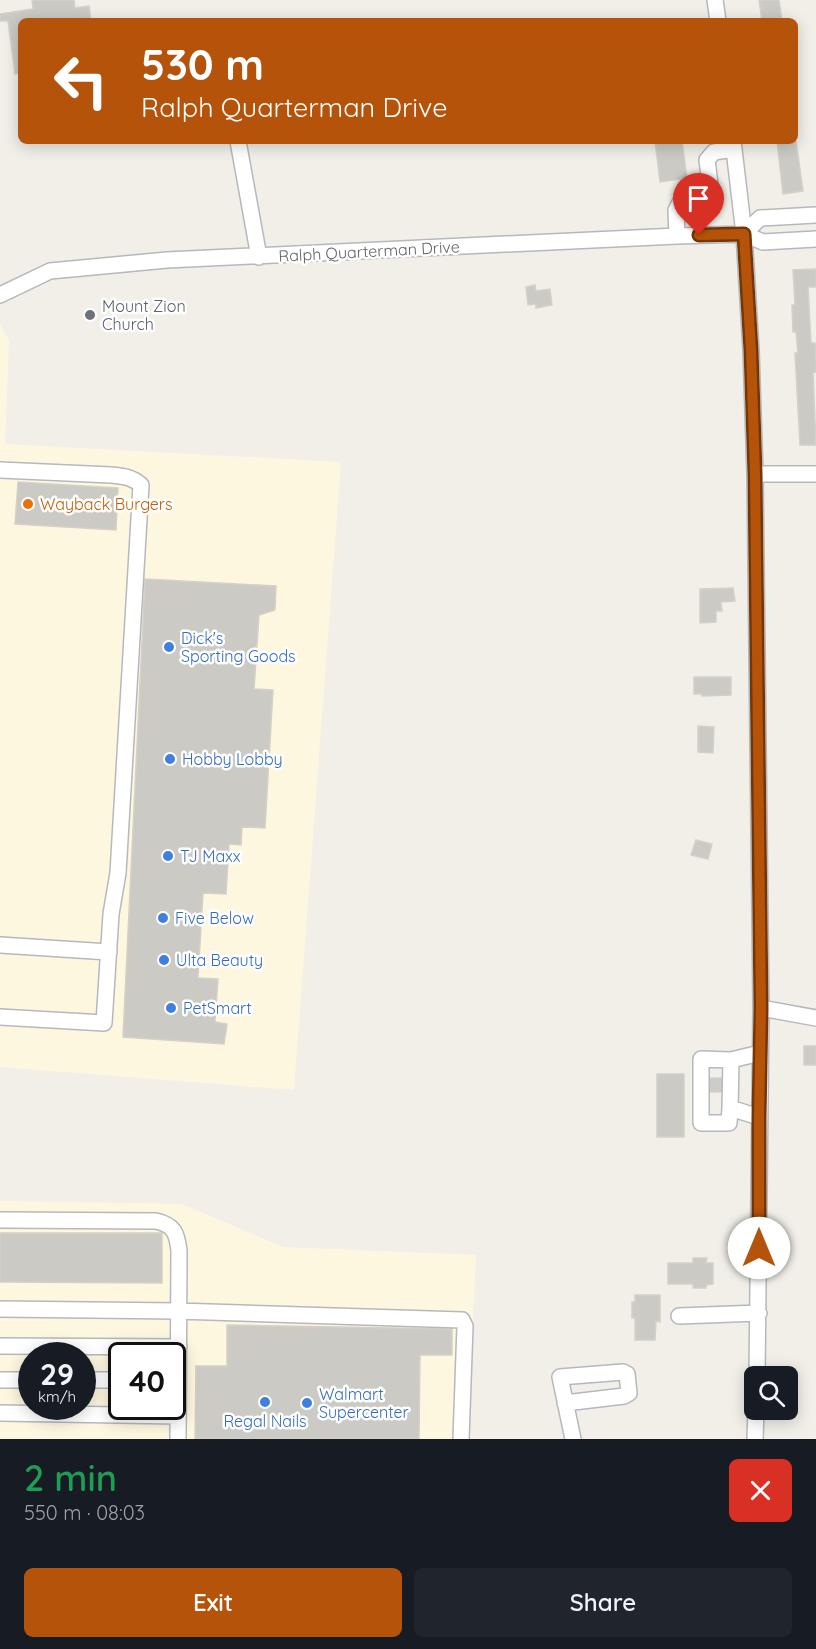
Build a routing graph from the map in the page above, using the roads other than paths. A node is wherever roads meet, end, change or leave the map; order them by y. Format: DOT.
graph roads {
  1 [pos="715,0"];
  2 [pos="718,18"];
  3 [pos="239,144"];
  4 [pos="733,145"];
  5 [pos="816,215"];
  6 [pos="744,234"];
  7 [pos="677,236"];
  8 [pos="816,239"];
  9 [pos="259,257"];
  10 [pos="0,295"];
  11 [pos="0,470"];
  12 [pos="755,474"];
  13 [pos="816,474"];
  14 [pos="0,945"];
  15 [pos="109,952"];
  16 [pos="761,1008"];
  17 [pos="0,1017"];
  18 [pos="816,1018"];
  19 [pos="760,1053"];
  20 [pos="731,1060"];
  21 [pos="716,1085"];
  22 [pos="730,1108"];
  23 [pos="759,1117"];
  24 [pos="0,1220"];
  25 [pos="0,1309"];
  26 [pos="178,1311"];
  27 [pos="759,1313"];
  28 [pos="679,1317"];
  29 [pos="179,1342"];
  30 [pos="0,1346"];
  31 [pos="108,1347"];
  32 [pos="757,1366"];
  33 [pos="0,1380"];
  34 [pos="18,1380"];
  35 [pos="565,1403"];
  36 [pos="0,1413"];
  37 [pos="108,1415"];
  38 [pos="178,1420"];
  39 [pos="756,1420"];
  40 [pos="178,1439"];
  41 [pos="461,1439"];
  42 [pos="573,1439"];
  43 [pos="755,1439"];
  1 -- 2 [label="street"];
  3 -- 9 [label="street"];
  4 -- 6 [label="street"];
  4 -- 7 [label="street"];
  5 -- 6 [label="street"];
  6 -- 7 [label="street, Ralph Quarterman Drive"];
  6 -- 8 [label="street, Ralph Quarterman Drive"];
  6 -- 12 [label="street"];
  7 -- 9 [label="street, Ralph Quarterman Drive"];
  9 -- 10 [label="street, Ralph Quarterman Drive"];
  11 -- 15 [label="street"];
  12 -- 13 [label="street"];
  12 -- 16 [label="street"];
  14 -- 15 [label="street"];
  15 -- 17 [label="street"];
  16 -- 18 [label="street"];
  16 -- 19 [label="street"];
  19 -- 20 [label="street"];
  19 -- 23 [label="street"];
  20 -- 21 [label="street"];
  20 -- 21 [label="street"];
  21 -- 22 [label="street"];
  21 -- 22 [label="street"];
  22 -- 23 [label="street"];
  23 -- 27 [label="street"];
  24 -- 26 [label="street"];
  25 -- 26 [label="street"];
  26 -- 29 [label="street"];
  26 -- 41 [label="street"];
  27 -- 28 [label="street"];
  27 -- 32 [label="street"];
  30 -- 31 [label="street"];
  33 -- 34 [label="street"];
  35 -- 42 [label="street"];
  36 -- 37 [label="street"];
  38 -- 40 [label="street"];
  39 -- 43 [label="street"];
}
